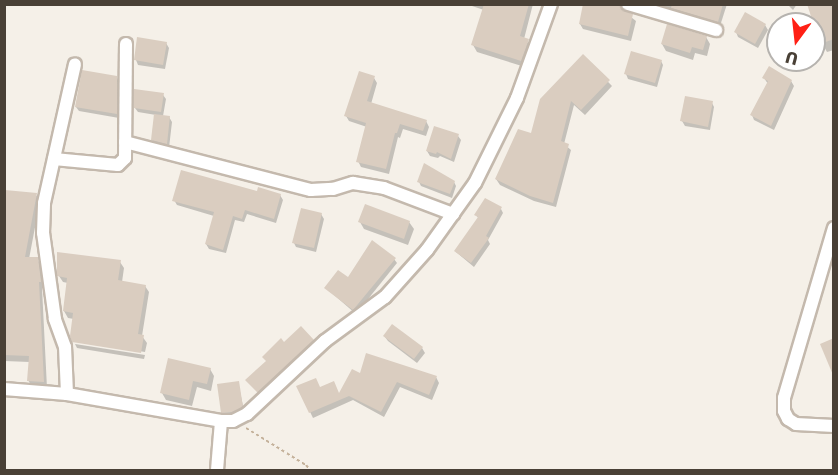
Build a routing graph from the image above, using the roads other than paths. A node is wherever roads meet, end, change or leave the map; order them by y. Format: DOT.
graph roads {
  1 [pos="551,4"];
  2 [pos="627,4"];
  3 [pos="716,30"];
  4 [pos="126,45"];
  5 [pos="75,64"];
  6 [pos="125,142"];
  7 [pos="54,159"];
  8 [pos="453,214"];
  9 [pos="834,228"];
  10 [pos="4,389"];
  11 [pos="67,394"];
  12 [pos="227,421"];
  13 [pos="834,426"];
  14 [pos="217,471"];
  1 -- 8 [label="street"];
  2 -- 3 [label="street"];
  4 -- 6 [label="street"];
  5 -- 7 [label="street"];
  6 -- 7 [label="street"];
  6 -- 8 [label="street"];
  7 -- 11 [label="street"];
  8 -- 12 [label="street"];
  9 -- 13 [label="street"];
  10 -- 11 [label="street"];
  11 -- 12 [label="street"];
  12 -- 14 [label="street"];
}
